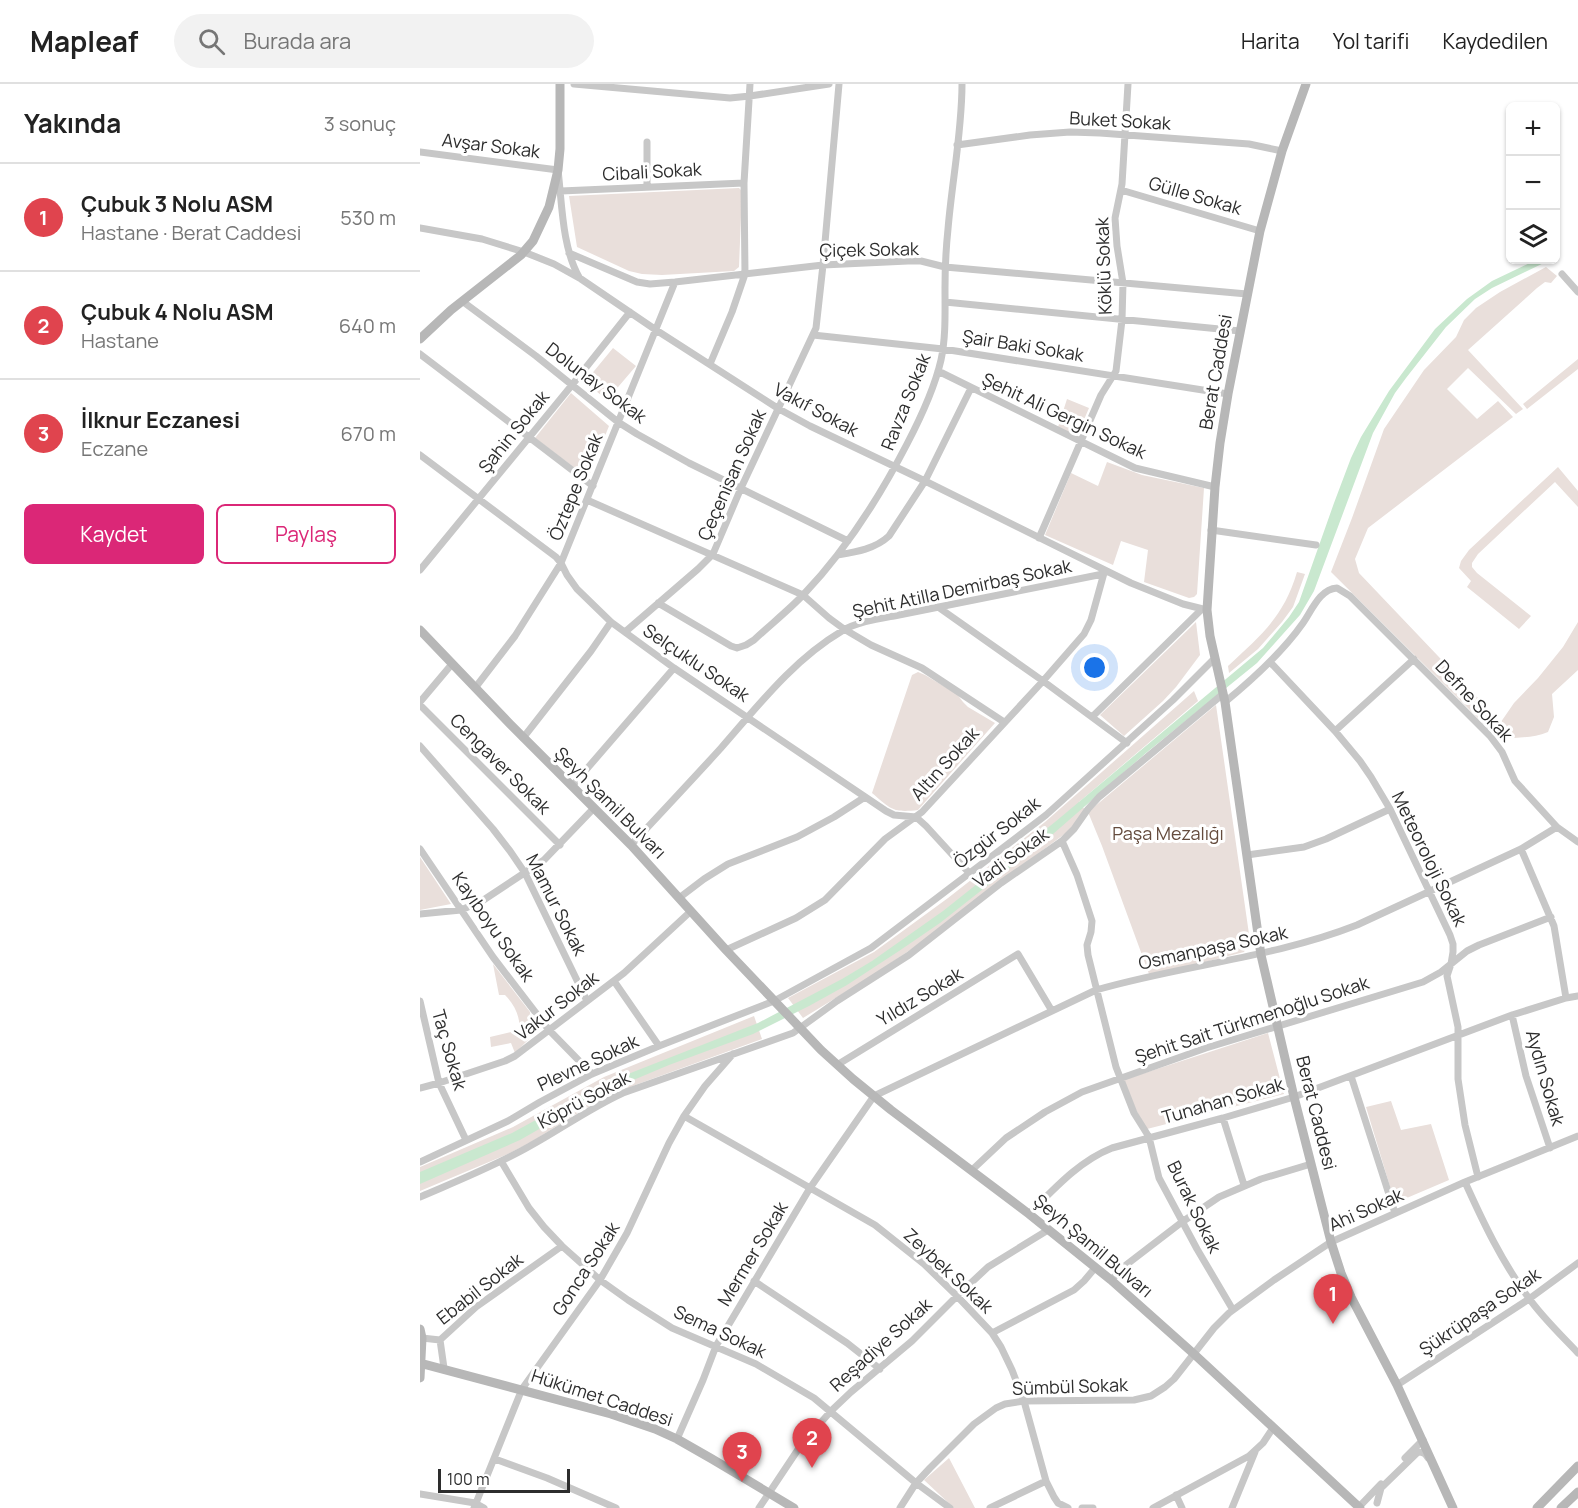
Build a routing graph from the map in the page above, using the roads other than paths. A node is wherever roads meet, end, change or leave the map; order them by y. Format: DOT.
graph roads {
  1 [pos="560,84"];
  2 [pos="574,84"];
  3 [pos="750,84"];
  4 [pos="829,84"];
  5 [pos="839,84"];
  6 [pos="962,84"];
  7 [pos="1128,84"];
  8 [pos="1306,84"];
  9 [pos="648,88"];
  10 [pos="750,96"];
  11 [pos="1125,134"];
  12 [pos="647,142"];
  13 [pos="957,145"];
  14 [pos="1282,151"];
  15 [pos="420,152"];
  16 [pos="558,170"];
  17 [pos="744,183"];
  18 [pos="647,187"];
  19 [pos="1121,190"];
  20 [pos="561,191"];
  21 [pos="420,228"];
  22 [pos="1260,231"];
  23 [pos="524,252"];
  24 [pos="569,252"];
  25 [pos="823,265"];
  26 [pos="945,267"];
  27 [pos="745,274"];
  28 [pos="1562,274"];
  29 [pos="581,279"];
  30 [pos="675,282"];
  31 [pos="1123,283"];
  32 [pos="1578,292"];
  33 [pos="1247,294"];
  34 [pos="462,302"];
  35 [pos="945,302"];
  36 [pos="630,312"];
  37 [pos="1122,320"];
  38 [pos="656,330"];
  39 [pos="1240,331"];
  40 [pos="813,335"];
  41 [pos="420,339"];
  42 [pos="943,349"];
  43 [pos="420,354"];
  44 [pos="710,364"];
  45 [pos="938,371"];
  46 [pos="1114,376"];
  47 [pos="572,385"];
  48 [pos="971,388"];
  49 [pos="1228,394"];
  50 [pos="779,409"];
  51 [pos="618,422"];
  52 [pos="528,438"];
  53 [pos="1080,442"];
  54 [pos="420,455"];
  55 [pos="895,467"];
  56 [pos="925,481"];
  57 [pos="593,486"];
  58 [pos="1215,487"];
  59 [pos="741,488"];
  60 [pos="479,499"];
  61 [pos="587,500"];
  62 [pos="1211,530"];
  63 [pos="1039,537"];
  64 [pos="848,541"];
  65 [pos="1316,545"];
  66 [pos="713,554"];
  67 [pos="838,555"];
  68 [pos="561,563"];
  69 [pos="420,570"];
  70 [pos="1104,572"];
  71 [pos="1337,588"];
  72 [pos="803,595"];
  73 [pos="658,603"];
  74 [pos="938,607"];
  75 [pos="1204,610"];
  76 [pos="611,622"];
  77 [pos="844,629"];
  78 [pos="420,630"];
  79 [pos="625,632"];
  80 [pos="1215,658"];
  81 [pos="1414,659"];
  82 [pos="1270,662"];
  83 [pos="452,664"];
  84 [pos="674,668"];
  85 [pos="1043,681"];
  86 [pos="475,688"];
  87 [pos="1224,698"];
  88 [pos="420,704"];
  89 [pos="747,716"];
  90 [pos="1092,717"];
  91 [pos="1004,722"];
  92 [pos="1335,730"];
  93 [pos="523,738"];
  94 [pos="1127,743"];
  95 [pos="420,746"];
  96 [pos="572,786"];
  97 [pos="865,797"];
  98 [pos="594,808"];
  99 [pos="1390,809"];
  100 [pos="916,817"];
  101 [pos="1557,827"];
  102 [pos="1062,840"];
  103 [pos="1578,842"];
  104 [pos="560,845"];
  105 [pos="631,845"];
  106 [pos="420,849"];
  107 [pos="1521,849"];
  108 [pos="1247,855"];
  109 [pos="525,873"];
  110 [pos="970,874"];
  111 [pos="1430,891"];
  112 [pos="679,898"];
  113 [pos="461,910"];
  114 [pos="691,911"];
  115 [pos="420,914"];
  116 [pos="1551,917"];
  117 [pos="726,950"];
  118 [pos="1260,955"];
  119 [pos="1451,964"];
  120 [pos="614,981"];
  121 [pos="1096,990"];
  122 [pos="1578,996"];
  123 [pos="1566,998"];
  124 [pos="420,1001"];
  125 [pos="588,1001"];
  126 [pos="774,1001"];
  127 [pos="1052,1011"];
  128 [pos="1512,1015"];
  129 [pos="797,1025"];
  130 [pos="1278,1025"];
  131 [pos="549,1030"];
  132 [pos="1458,1036"];
  133 [pos="659,1046"];
  134 [pos="734,1053"];
  135 [pos="837,1065"];
  136 [pos="592,1074"];
  137 [pos="1351,1076"];
  138 [pos="1120,1078"];
  139 [pos="439,1083"];
  140 [pos="420,1088"];
  141 [pos="874,1096"];
  142 [pos="1294,1096"];
  143 [pos="684,1116"];
  144 [pos="1222,1118"];
  145 [pos="1578,1136"];
  146 [pos="1149,1137"];
  147 [pos="466,1140"];
  148 [pos="1550,1148"];
  149 [pos="501,1161"];
  150 [pos="420,1162"];
  151 [pos="1311,1164"];
  152 [pos="972,1170"];
  153 [pos="1478,1178"];
  154 [pos="1465,1182"];
  155 [pos="1244,1185"];
  156 [pos="810,1188"];
  157 [pos="420,1197"];
  158 [pos="1395,1213"];
  159 [pos="1029,1214"];
  160 [pos="1182,1222"];
  161 [pos="1048,1230"];
  162 [pos="1331,1242"];
  163 [pos="562,1246"];
  164 [pos="1578,1263"];
  165 [pos="1095,1268"];
  166 [pos="600,1280"];
  167 [pos="1111,1280"];
  168 [pos="754,1281"];
  169 [pos="957,1296"];
  170 [pos="1529,1299"];
  171 [pos="1233,1310"];
  172 [pos="421,1333"];
  173 [pos="992,1333"];
  174 [pos="440,1340"];
  175 [pos="716,1346"];
  176 [pos="1578,1353"];
  177 [pos="1194,1354"];
  178 [pos="420,1363"];
  179 [pos="444,1368"];
  180 [pos="880,1369"];
  181 [pos="420,1378"];
  182 [pos="1397,1385"];
  183 [pos="522,1389"];
  184 [pos="1024,1401"];
  185 [pos="831,1411"];
  186 [pos="1273,1428"];
  187 [pos="676,1439"];
  188 [pos="1423,1440"];
  189 [pos="1255,1451"];
  190 [pos="495,1459"];
  191 [pos="1578,1466"];
  192 [pos="1046,1481"];
  193 [pos="916,1483"];
  194 [pos="769,1492"];
  195 [pos="1578,1492"];
  196 [pos="420,1494"];
  197 [pos="1176,1495"];
  198 [pos="1371,1495"];
  199 [pos="474,1506"];
  200 [pos="1379,1506"];
  201 [pos="484,1508"];
  202 [pos="616,1508"];
  203 [pos="759,1508"];
  204 [pos="794,1508"];
  205 [pos="900,1508"];
  206 [pos="950,1508"];
  207 [pos="990,1508"];
  208 [pos="1068,1508"];
  209 [pos="1082,1508"];
  210 [pos="1093,1508"];
  211 [pos="1153,1508"];
  212 [pos="1182,1508"];
  213 [pos="1232,1508"];
  214 [pos="1360,1508"];
  215 [pos="1448,1508"];
  216 [pos="1454,1508"];
  217 [pos="1537,1508"];
  218 [pos="1561,1508"];
  1 -- 16 [label="street"];
  2 -- 9 [label="street"];
  3 -- 10 [label="street"];
  4 -- 10 [label="street"];
  5 -- 25 [label="street, Çeçenisan Sokak"];
  6 -- 13 [label="street, Ravza Sokak"];
  7 -- 11 [label="street, Köklü Sokak"];
  8 -- 14 [label="street, Berat Caddesi"];
  9 -- 10 [label="street"];
  10 -- 17 [label="street"];
  11 -- 13 [label="street, Buket Sokak"];
  11 -- 14 [label="street, Buket Sokak"];
  11 -- 19 [label="street, Köklü Sokak"];
  12 -- 18 [label="street"];
  13 -- 26 [label="street, Ravza Sokak"];
  14 -- 22 [label="street, Berat Caddesi"];
  15 -- 16 [label="street, Avşar Sokak"];
  16 -- 20 [label="street"];
  16 -- 23 [label="street"];
  17 -- 18 [label="street, Cibali Sokak"];
  17 -- 27 [label="street"];
  18 -- 20 [label="street, Cibali Sokak"];
  19 -- 22 [label="street, Gülle Sokak"];
  19 -- 31 [label="street, Köklü Sokak"];
  20 -- 24 [label="street"];
  21 -- 23 [label="street, Vakıf Sokak"];
  22 -- 33 [label="street, Berat Caddesi"];
  23 -- 29 [label="street, Vakıf Sokak"];
  23 -- 34 [label="street"];
  24 -- 29 [label="street"];
  24 -- 30 [label="street, Çiçek Sokak"];
  25 -- 26 [label="street, Çiçek Sokak"];
  25 -- 27 [label="street, Çiçek Sokak"];
  25 -- 40 [label="street, Çeçenisan Sokak"];
  26 -- 31 [label="street, Çiçek Sokak"];
  26 -- 35 [label="street, Ravza Sokak"];
  27 -- 30 [label="street, Çiçek Sokak"];
  27 -- 44 [label="street"];
  28 -- 32 [label="street"];
  29 -- 36 [label="street, Vakıf Sokak"];
  30 -- 38 [label="street, Öztepe Sokak"];
  31 -- 33 [label="street, Çiçek Sokak"];
  31 -- 37 [label="street, Köklü Sokak"];
  33 -- 39 [label="street, Berat Caddesi"];
  34 -- 41 [label="street"];
  34 -- 47 [label="street, Dolunay Sokak"];
  35 -- 37 [label="street"];
  35 -- 42 [label="street, Ravza Sokak"];
  36 -- 38 [label="street, Vakıf Sokak"];
  36 -- 47 [label="street, Şahin Sokak"];
  37 -- 39 [label="street"];
  37 -- 46 [label="street, Köklü Sokak"];
  38 -- 44 [label="street, Vakıf Sokak"];
  38 -- 51 [label="street, Öztepe Sokak"];
  39 -- 49 [label="street, Berat Caddesi"];
  40 -- 42 [label="street, Şair Baki Sokak"];
  40 -- 50 [label="street, Çeçenisan Sokak"];
  42 -- 45 [label="street, Ravza Sokak"];
  42 -- 46 [label="street, Şair Baki Sokak"];
  43 -- 52 [label="street"];
  44 -- 50 [label="street, Vakıf Sokak"];
  45 -- 48 [label="street, Şehit Ali Gergin Sokak"];
  45 -- 55 [label="street, Ravza Sokak"];
  46 -- 49 [label="street, Şair Baki Sokak"];
  46 -- 53 [label="street, Köklü Sokak"];
  47 -- 51 [label="street, Dolunay Sokak"];
  47 -- 52 [label="street, Şahin Sokak"];
  48 -- 53 [label="street, Şehit Ali Gergin Sokak"];
  48 -- 56 [label="street"];
  49 -- 58 [label="street, Berat Caddesi"];
  50 -- 55 [label="street, Vakıf Sokak"];
  50 -- 59 [label="street, Çeçenisan Sokak"];
  51 -- 57 [label="street, Öztepe Sokak"];
  51 -- 59 [label="street, Dolunay Sokak"];
  52 -- 57 [label="street"];
  52 -- 60 [label="street, Şahin Sokak"];
  53 -- 58 [label="street, Şehit Ali Gergin Sokak"];
  53 -- 63 [label="street, Köklü Sokak"];
  54 -- 60 [label="street, Selçuklu Sokak"];
  55 -- 56 [label="street, Vakıf Sokak"];
  55 -- 64 [label="street, Ravza Sokak"];
  56 -- 63 [label="street, Vakıf Sokak"];
  56 -- 67 [label="street"];
  57 -- 61 [label="street, Öztepe Sokak"];
  58 -- 62 [label="street, Berat Caddesi"];
  59 -- 64 [label="street, Dolunay Sokak"];
  59 -- 66 [label="street, Çeçenisan Sokak"];
  60 -- 68 [label="street, Selçuklu Sokak"];
  60 -- 69 [label="street, Şahin Sokak"];
  61 -- 66 [label="street"];
  61 -- 68 [label="street, Öztepe Sokak"];
  62 -- 65 [label="street"];
  62 -- 75 [label="street, Berat Caddesi"];
  63 -- 70 [label="street, Vakıf Sokak"];
  64 -- 67 [label="street, Ravza Sokak"];
  66 -- 72 [label="street"];
  66 -- 73 [label="street, Çeçenisan Sokak"];
  67 -- 72 [label="street, Ravza Sokak"];
  68 -- 76 [label="street, Selçuklu Sokak"];
  68 -- 86 [label="street, Öztepe Sokak"];
  70 -- 74 [label="street, Şehit Atilla Demirbaş Sokak"];
  70 -- 75 [label="street, Vakıf Sokak"];
  70 -- 85 [label="street, Altın Sokak"];
  71 -- 81 [label="street, Defne Sokak"];
  71 -- 82 [label="street, Vadi Sokak"];
  72 -- 73 [label="street, Ravza Sokak"];
  72 -- 77 [label="street"];
  73 -- 79 [label="street, Çeçenisan Sokak"];
  74 -- 77 [label="street, Şehit Atilla Demirbaş Sokak"];
  74 -- 85 [label="street"];
  75 -- 80 [label="street, Berat Caddesi"];
  75 -- 90 [label="street"];
  76 -- 79 [label="street, Selçuklu Sokak"];
  76 -- 93 [label="street"];
  77 -- 89 [label="street, Şehit Atilla Demirbaş Sokak"];
  77 -- 91 [label="street"];
  78 -- 83 [label="street, Şeyh Şamil Bulvarı"];
  79 -- 84 [label="street, Selçuklu Sokak"];
  80 -- 87 [label="street, Berat Caddesi"];
  80 -- 94 [label="street, Özgür Sokak"];
  81 -- 92 [label="street"];
  81 -- 101 [label="street, Defne Sokak"];
  82 -- 87 [label="street, Vadi Sokak"];
  82 -- 92 [label="street, Meteoroloji Sokak"];
  83 -- 86 [label="street, Şeyh Şamil Bulvarı"];
  83 -- 88 [label="street"];
  84 -- 89 [label="street, Selçuklu Sokak"];
  84 -- 96 [label="street"];
  85 -- 90 [label="street"];
  85 -- 91 [label="street, Altın Sokak"];
  86 -- 93 [label="street, Şeyh Şamil Bulvarı"];
  87 -- 102 [label="street, Vadi Sokak"];
  87 -- 108 [label="street, Berat Caddesi"];
  88 -- 104 [label="street, Cengaver Sokak"];
  89 -- 97 [label="street, Selçuklu Sokak"];
  89 -- 105 [label="street, Şehit Atilla Demirbaş Sokak"];
  90 -- 94 [label="street"];
  91 -- 100 [label="street, Altın Sokak"];
  92 -- 99 [label="street, Meteoroloji Sokak"];
  93 -- 96 [label="street, Şeyh Şamil Bulvarı"];
  94 -- 110 [label="street, Özgür Sokak"];
  95 -- 109 [label="street, Mamur Sokak"];
  96 -- 98 [label="street, Şeyh Şamil Bulvarı"];
  97 -- 100 [label="street, Selçuklu Sokak"];
  97 -- 112 [label="street"];
  98 -- 104 [label="street"];
  98 -- 105 [label="street, Şeyh Şamil Bulvarı"];
  99 -- 108 [label="street"];
  99 -- 111 [label="street, Meteoroloji Sokak"];
  100 -- 110 [label="street"];
  100 -- 117 [label="street, Altın Sokak"];
  101 -- 103 [label="street, Defne Sokak"];
  101 -- 107 [label="street, Osmanpaşa Sokak"];
  102 -- 121 [label="street, Burak Sokak"];
  102 -- 129 [label="street, Vadi Sokak"];
  104 -- 109 [label="street"];
  105 -- 112 [label="street, Şeyh Şamil Bulvarı"];
  106 -- 113 [label="street, Kayıboyu Sokak"];
  107 -- 111 [label="street, Osmanpaşa Sokak"];
  107 -- 116 [label="street"];
  108 -- 118 [label="street, Berat Caddesi"];
  109 -- 113 [label="street"];
  109 -- 125 [label="street, Mamur Sokak"];
  110 -- 126 [label="street, Özgür Sokak"];
  111 -- 118 [label="street, Osmanpaşa Sokak"];
  111 -- 119 [label="street, Meteoroloji Sokak"];
  112 -- 114 [label="street, Şeyh Şamil Bulvarı"];
  113 -- 115 [label="street"];
  113 -- 131 [label="street, Kayıboyu Sokak"];
  114 -- 117 [label="street, Şeyh Şamil Bulvarı"];
  114 -- 120 [label="street, Vakur Sokak"];
  116 -- 119 [label="street, Şehit Sait Türkmenoğlu Sokak"];
  116 -- 123 [label="street"];
  117 -- 126 [label="street, Şeyh Şamil Bulvarı"];
  118 -- 121 [label="street, Osmanpaşa Sokak"];
  118 -- 130 [label="street, Berat Caddesi"];
  119 -- 130 [label="street, Şehit Sait Türkmenoğlu Sokak"];
  119 -- 132 [label="street, Meteoroloji Sokak"];
  120 -- 125 [label="street, Vakur Sokak"];
  120 -- 133 [label="street"];
  121 -- 127 [label="street, Osmanpaşa Sokak"];
  121 -- 138 [label="street, Burak Sokak"];
  122 -- 123 [label="street, Tunahan Sokak"];
  123 -- 128 [label="street, Tunahan Sokak"];
  124 -- 139 [label="street, Taç Sokak"];
  125 -- 131 [label="street, Vakur Sokak"];
  126 -- 129 [label="street, Şeyh Şamil Bulvarı"];
  126 -- 133 [label="street, Plevne Sokak"];
  127 -- 135 [label="street, Yıldız Sokak"];
  127 -- 141 [label="street, Osmanpaşa Sokak"];
  128 -- 132 [label="street, Tunahan Sokak"];
  128 -- 148 [label="street, Aydın Sokak"];
  129 -- 134 [label="street, Köprü Sokak"];
  129 -- 135 [label="street, Şeyh Şamil Bulvarı"];
  130 -- 138 [label="street, Şehit Sait Türkmenoğlu Sokak"];
  130 -- 142 [label="street, Berat Caddesi"];
  131 -- 136 [label="street, Kayıboyu Sokak"];
  131 -- 139 [label="street, Vakur Sokak"];
  132 -- 137 [label="street, Tunahan Sokak"];
  132 -- 153 [label="street, Meteoroloji Sokak"];
  133 -- 136 [label="street, Plevne Sokak"];
  134 -- 143 [label="street, Gonca Sokak"];
  134 -- 149 [label="street, Köprü Sokak"];
  135 -- 141 [label="street, Şeyh Şamil Bulvarı"];
  136 -- 147 [label="street, Plevne Sokak"];
  137 -- 142 [label="street, Tunahan Sokak"];
  137 -- 158 [label="street"];
  138 -- 146 [label="street, Burak Sokak"];
  138 -- 152 [label="street, Şehit Sait Türkmenoğlu Sokak"];
  139 -- 140 [label="street, Vakur Sokak"];
  139 -- 147 [label="street, Taç Sokak"];
  141 -- 152 [label="street, Şeyh Şamil Bulvarı"];
  141 -- 156 [label="street, Mermer Sokak"];
  142 -- 144 [label="street, Tunahan Sokak"];
  142 -- 151 [label="street, Berat Caddesi"];
  143 -- 156 [label="street, Zeybek Sokak"];
  143 -- 166 [label="street, Gonca Sokak"];
  144 -- 146 [label="street, Tunahan Sokak"];
  144 -- 155 [label="street"];
  145 -- 148 [label="street, Ahi Sokak"];
  146 -- 159 [label="street, Tunahan Sokak"];
  146 -- 160 [label="street, Burak Sokak"];
  147 -- 150 [label="street, Plevne Sokak"];
  148 -- 153 [label="street, Ahi Sokak"];
  149 -- 157 [label="street, Köprü Sokak"];
  149 -- 163 [label="street, Sema Sokak"];
  151 -- 155 [label="street"];
  151 -- 162 [label="street, Berat Caddesi"];
  152 -- 159 [label="street, Şeyh Şamil Bulvarı"];
  153 -- 154 [label="street, Ahi Sokak"];
  154 -- 158 [label="street, Ahi Sokak"];
  154 -- 170 [label="street"];
  155 -- 160 [label="street"];
  156 -- 168 [label="street, Mermer Sokak"];
  156 -- 169 [label="street, Zeybek Sokak"];
  158 -- 162 [label="street, Ahi Sokak"];
  159 -- 161 [label="street, Şeyh Şamil Bulvarı"];
  160 -- 167 [label="street"];
  160 -- 171 [label="street, Burak Sokak"];
  161 -- 165 [label="street, Şeyh Şamil Bulvarı"];
  161 -- 169 [label="street, Reşadiye Sokak"];
  162 -- 171 [label="street, Ahi Sokak"];
  162 -- 182 [label="street, Berat Caddesi"];
  163 -- 166 [label="street, Sema Sokak"];
  163 -- 174 [label="street, Ebabil Sokak"];
  164 -- 170 [label="street, Şükrüpaşa Sokak"];
  165 -- 167 [label="street, Şeyh Şamil Bulvarı"];
  165 -- 173 [label="street"];
  166 -- 175 [label="street, Sema Sokak"];
  166 -- 183 [label="street, Gonca Sokak"];
  167 -- 177 [label="street, Şeyh Şamil Bulvarı"];
  168 -- 175 [label="street, Mermer Sokak"];
  168 -- 180 [label="street"];
  169 -- 173 [label="street, Zeybek Sokak"];
  169 -- 180 [label="street, Reşadiye Sokak"];
  170 -- 176 [label="street"];
  170 -- 182 [label="street, Şükrüpaşa Sokak"];
  171 -- 177 [label="street, Ahi Sokak"];
  172 -- 174 [label="street"];
  172 -- 178 [label="street"];
  173 -- 184 [label="street, Zeybek Sokak"];
  174 -- 179 [label="street, Ebabil Sokak"];
  175 -- 185 [label="street, Sema Sokak"];
  175 -- 187 [label="street, Mermer Sokak"];
  177 -- 184 [label="street, Sümbül Sokak"];
  177 -- 186 [label="street, Şeyh Şamil Bulvarı"];
  178 -- 179 [label="street, Hükümet Caddesi"];
  178 -- 181 [label="street"];
  179 -- 183 [label="street, Hükümet Caddesi"];
  180 -- 185 [label="street, Reşadiye Sokak"];
  182 -- 188 [label="street, Berat Caddesi"];
  183 -- 187 [label="street, Hükümet Caddesi"];
  183 -- 190 [label="street, Gonca Sokak"];
  184 -- 192 [label="street, Zeybek Sokak"];
  184 -- 193 [label="street, Sümbül Sokak"];
  185 -- 193 [label="street, Sema Sokak"];
  185 -- 194 [label="street, Reşadiye Sokak"];
  186 -- 189 [label="street"];
  186 -- 214 [label="street, Şeyh Şamil Bulvarı"];
  187 -- 194 [label="street, Hükümet Caddesi"];
  188 -- 198 [label="street"];
  188 -- 216 [label="street, Berat Caddesi"];
  189 -- 197 [label="street"];
  189 -- 213 [label="street"];
  190 -- 199 [label="street, Gonca Sokak"];
  190 -- 202 [label="street"];
  191 -- 217 [label="street"];
  192 -- 207 [label="street"];
  192 -- 208 [label="street, Zeybek Sokak"];
  193 -- 205 [label="street, Sümbül Sokak"];
  193 -- 206 [label="street, Sema Sokak"];
  194 -- 203 [label="street, Reşadiye Sokak"];
  194 -- 204 [label="street, Hükümet Caddesi"];
  195 -- 218 [label="street"];
  196 -- 199 [label="street"];
  197 -- 211 [label="street"];
  197 -- 212 [label="street"];
  198 -- 200 [label="street"];
  198 -- 214 [label="street"];
  199 -- 201 [label="street"];
  200 -- 215 [label="street"];
  209 -- 210 [label="street"];
}
